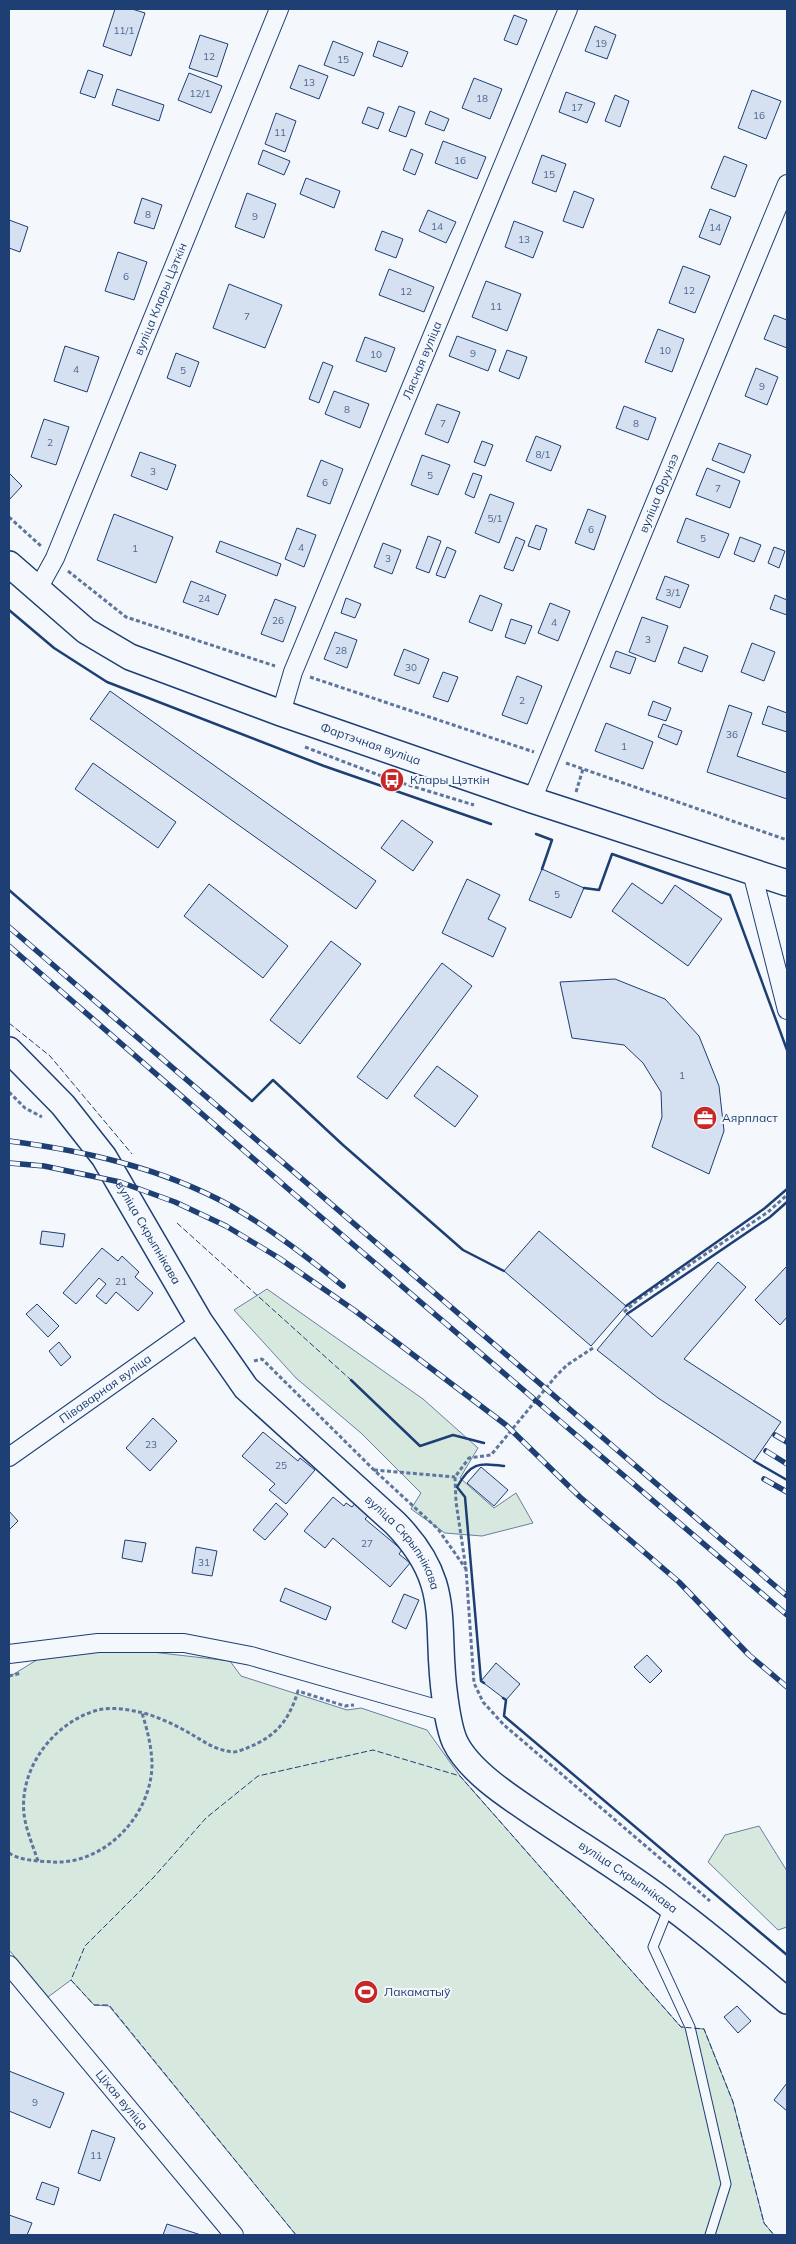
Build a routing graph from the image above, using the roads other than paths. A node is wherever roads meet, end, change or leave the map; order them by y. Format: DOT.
graph roads {
  1 [pos="279,9"];
  2 [pos="568,9"];
  3 [pos="787,184"];
  4 [pos="9,564"];
  5 [pos="38,589"];
  6 [pos="281,713"];
  7 [pos="532,800"];
  8 [pos="752,872"];
  9 [pos="787,883"];
  10 [pos="787,1010"];
  11 [pos="9,1050"];
  12 [pos="200,1322"];
  13 [pos="9,1457"];
  14 [pos="9,1654"];
  15 [pos="447,1712"];
  16 [pos="670,1905"];
  17 [pos="9,1965"];
  18 [pos="787,2002"];
  19 [pos="234,2235"];
  20 [pos="710,2235"];
  1 -- 5 [label="street, вуліца Клары Цэткін"];
  2 -- 6 [label="street, Лясная вуліца"];
  3 -- 7 [label="street, вуліца Фрунзэ"];
  4 -- 5 [label="street, Фартэчная вуліца"];
  5 -- 6 [label="street, Фартэчная вуліца"];
  6 -- 7 [label="street, Фартэчная вуліца"];
  7 -- 8 [label="street, Фартэчная вуліца"];
  8 -- 9 [label="street, Фартэчная вуліца"];
  8 -- 10 [label="street"];
  11 -- 12 [label="street, вуліца Скрыпнікава"];
  12 -- 13 [label="street, Піваварная вуліца"];
  12 -- 15 [label="street, вуліца Скрыпнікава"];
  14 -- 15 [label="street"];
  15 -- 16 [label="street, вуліца Скрыпнікава"];
  16 -- 18 [label="street, вуліца Скрыпнікава"];
  16 -- 20 [label="lane"];
  17 -- 19 [label="street, Ціхая вуліца"];
}
